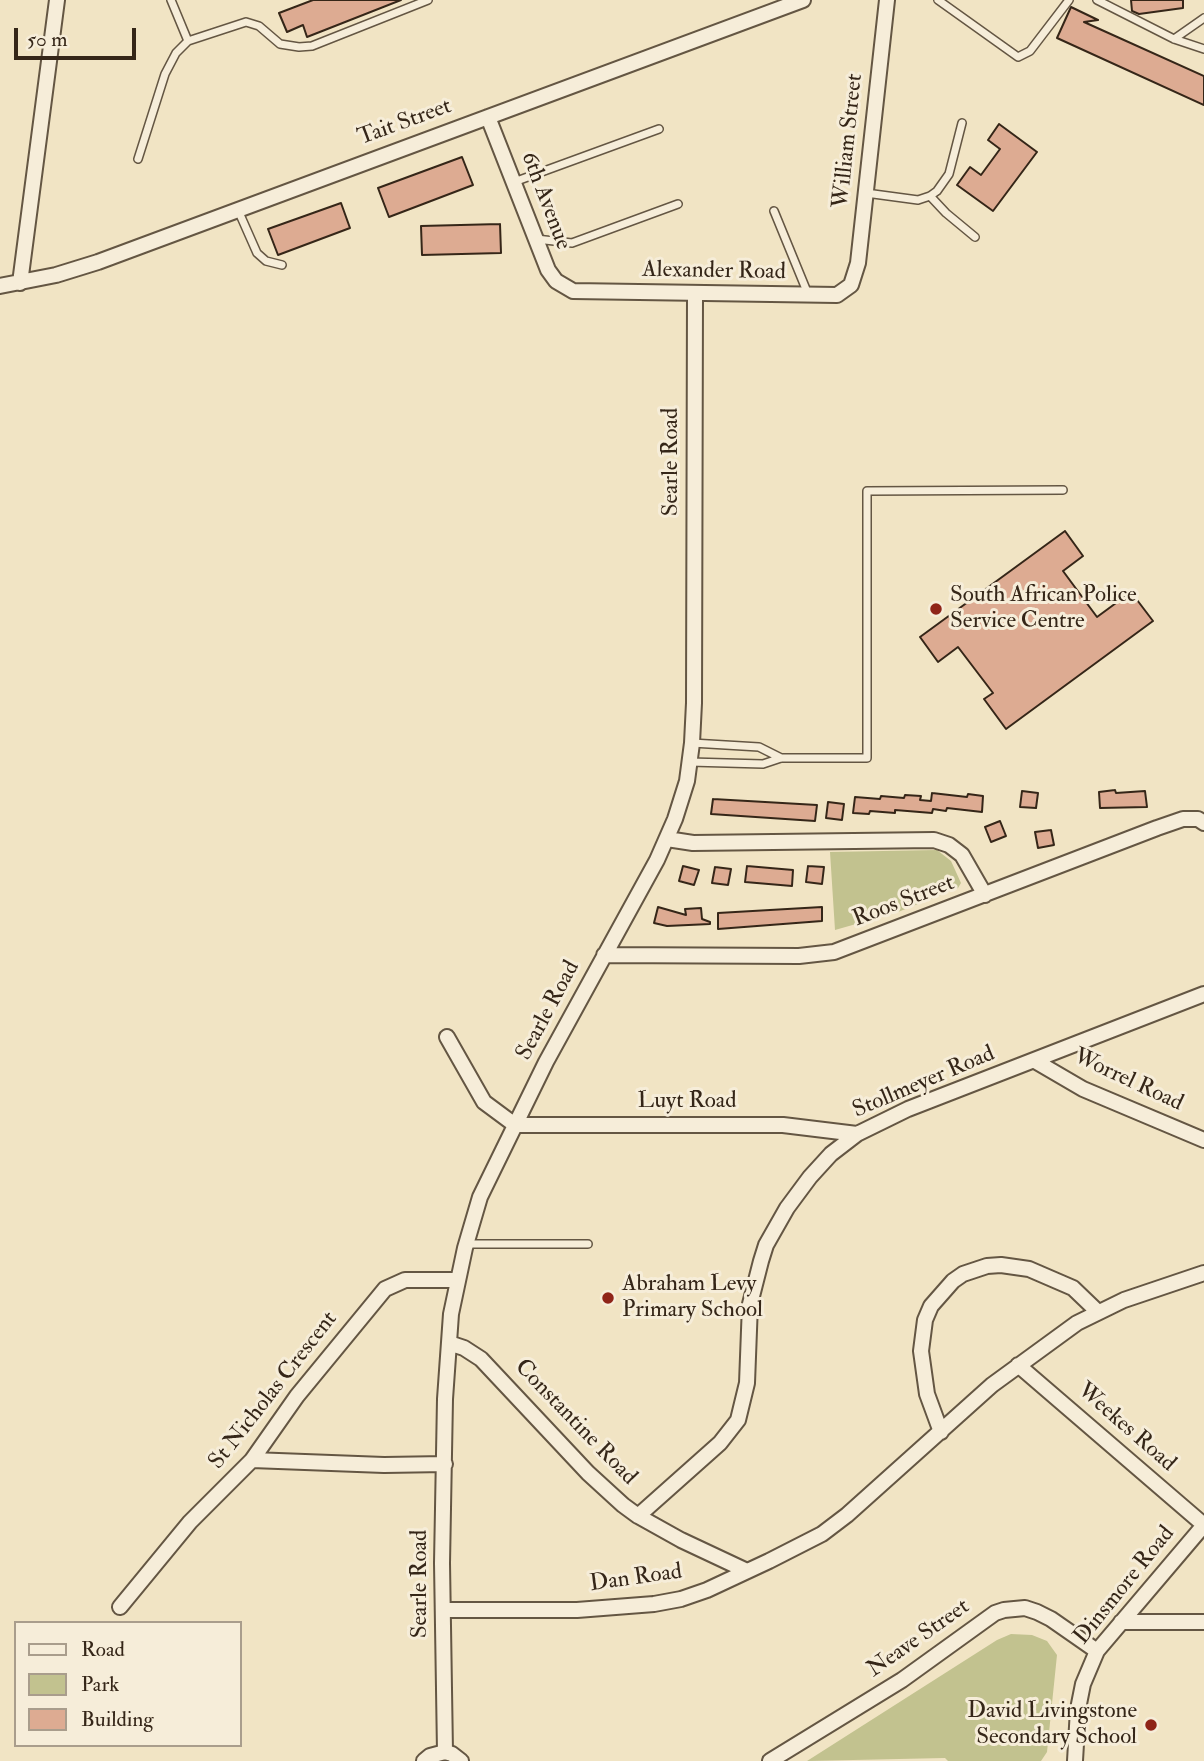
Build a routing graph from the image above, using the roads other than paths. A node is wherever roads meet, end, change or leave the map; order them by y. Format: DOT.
graph roads {
  1 [pos="57,0"];
  2 [pos="171,0"];
  3 [pos="428,0"];
  4 [pos="803,0"];
  5 [pos="887,0"];
  6 [pos="938,0"];
  7 [pos="1069,0"];
  8 [pos="1097,0"];
  9 [pos="1204,18"];
  10 [pos="1174,39"];
  11 [pos="188,41"];
  12 [pos="1204,49"];
  13 [pos="488,117"];
  14 [pos="962,123"];
  15 [pos="659,129"];
  16 [pos="138,159"];
  17 [pos="513,182"];
  18 [pos="866,193"];
  19 [pos="930,196"];
  20 [pos="678,204"];
  21 [pos="238,210"];
  22 [pos="774,211"];
  23 [pos="975,237"];
  24 [pos="535,239"];
  25 [pos="282,265"];
  26 [pos="20,283"];
  27 [pos="851,285"];
  28 [pos="0,286"];
  29 [pos="573,291"];
  30 [pos="695,295"];
  31 [pos="808,296"];
  32 [pos="1063,490"];
  33 [pos="692,743"];
  34 [pos="781,758"];
  35 [pos="690,762"];
  36 [pos="1204,823"];
  37 [pos="667,839"];
  38 [pos="985,895"];
  39 [pos="604,955"];
  40 [pos="1204,994"];
  41 [pos="447,1037"];
  42 [pos="1035,1061"];
  43 [pos="515,1125"];
  44 [pos="857,1134"];
  45 [pos="1204,1140"];
  46 [pos="466,1244"];
  47 [pos="589,1244"];
  48 [pos="1204,1273"];
  49 [pos="458,1280"];
  50 [pos="1098,1312"];
  51 [pos="449,1343"];
  52 [pos="1018,1365"];
  53 [pos="941,1432"];
  54 [pos="252,1460"];
  55 [pos="445,1464"];
  56 [pos="638,1516"];
  57 [pos="1204,1525"];
  58 [pos="747,1571"];
  59 [pos="120,1607"];
  60 [pos="444,1610"];
  61 [pos="1121,1622"];
  62 [pos="1204,1622"];
  63 [pos="1097,1651"];
  64 [pos="444,1752"];
  65 [pos="424,1761"];
  66 [pos="461,1761"];
  67 [pos="770,1761"];
  68 [pos="1074,1761"];
  1 -- 26 [label="street"];
  2 -- 11 [label="lane"];
  3 -- 11 [label="lane"];
  4 -- 13 [label="street, Tait Street"];
  5 -- 18 [label="street, William Street"];
  6 -- 7 [label="lane"];
  8 -- 10 [label="lane"];
  9 -- 10 [label="lane"];
  10 -- 12 [label="lane"];
  11 -- 16 [label="lane"];
  13 -- 17 [label="street, 6th Avenue"];
  13 -- 21 [label="street, Tait Street"];
  14 -- 19 [label="lane"];
  15 -- 17 [label="lane"];
  17 -- 24 [label="street, 6th Avenue"];
  18 -- 19 [label="lane"];
  18 -- 27 [label="street, William Street"];
  19 -- 23 [label="lane"];
  20 -- 24 [label="lane"];
  21 -- 25 [label="lane"];
  21 -- 26 [label="street, Tait Street"];
  22 -- 31 [label="lane"];
  24 -- 29 [label="street, 6th Avenue"];
  26 -- 28 [label="street"];
  27 -- 31 [label="street, Alexander Road"];
  29 -- 30 [label="street, Alexander Road"];
  30 -- 31 [label="street, Alexander Road"];
  30 -- 33 [label="street, Searle Road"];
  32 -- 34 [label="lane"];
  33 -- 34 [label="lane"];
  33 -- 35 [label="street, Searle Road"];
  34 -- 35 [label="lane"];
  35 -- 37 [label="street, Searle Road"];
  36 -- 38 [label="street, Roos Street"];
  37 -- 38 [label="street"];
  37 -- 39 [label="street, Searle Road"];
  38 -- 39 [label="street, Roos Street"];
  39 -- 43 [label="street, Searle Road"];
  40 -- 42 [label="street, Stollmeyer Road"];
  41 -- 43 [label="street"];
  42 -- 44 [label="street, Stollmeyer Road"];
  42 -- 45 [label="street, Worrel Road"];
  43 -- 44 [label="street, Luyt Road"];
  43 -- 46 [label="street, Searle Road"];
  44 -- 56 [label="street, Stollmeyer Road"];
  46 -- 47 [label="lane"];
  46 -- 49 [label="street, Searle Road"];
  48 -- 50 [label="street"];
  49 -- 51 [label="street, Searle Road"];
  49 -- 54 [label="street, St Nicholas Crescent"];
  50 -- 52 [label="street"];
  50 -- 53 [label="street"];
  51 -- 55 [label="street, Searle Road"];
  51 -- 56 [label="street, Constantine Road"];
  52 -- 53 [label="street"];
  52 -- 57 [label="street, Weekes Road"];
  53 -- 58 [label="street, Dan Road"];
  54 -- 55 [label="street"];
  54 -- 59 [label="street, St Nicholas Crescent"];
  55 -- 60 [label="street, Searle Road"];
  56 -- 58 [label="street, Constantine Road"];
  57 -- 61 [label="street, Dinsmore Road"];
  58 -- 60 [label="street, Dan Road"];
  60 -- 64 [label="street, Searle Road"];
  61 -- 62 [label="street"];
  61 -- 63 [label="street, Dinsmore Road"];
  63 -- 67 [label="street, Neave Street"];
  63 -- 68 [label="street, Dinsmore Road"];
  64 -- 65 [label="street"];
  64 -- 66 [label="street"];
}
